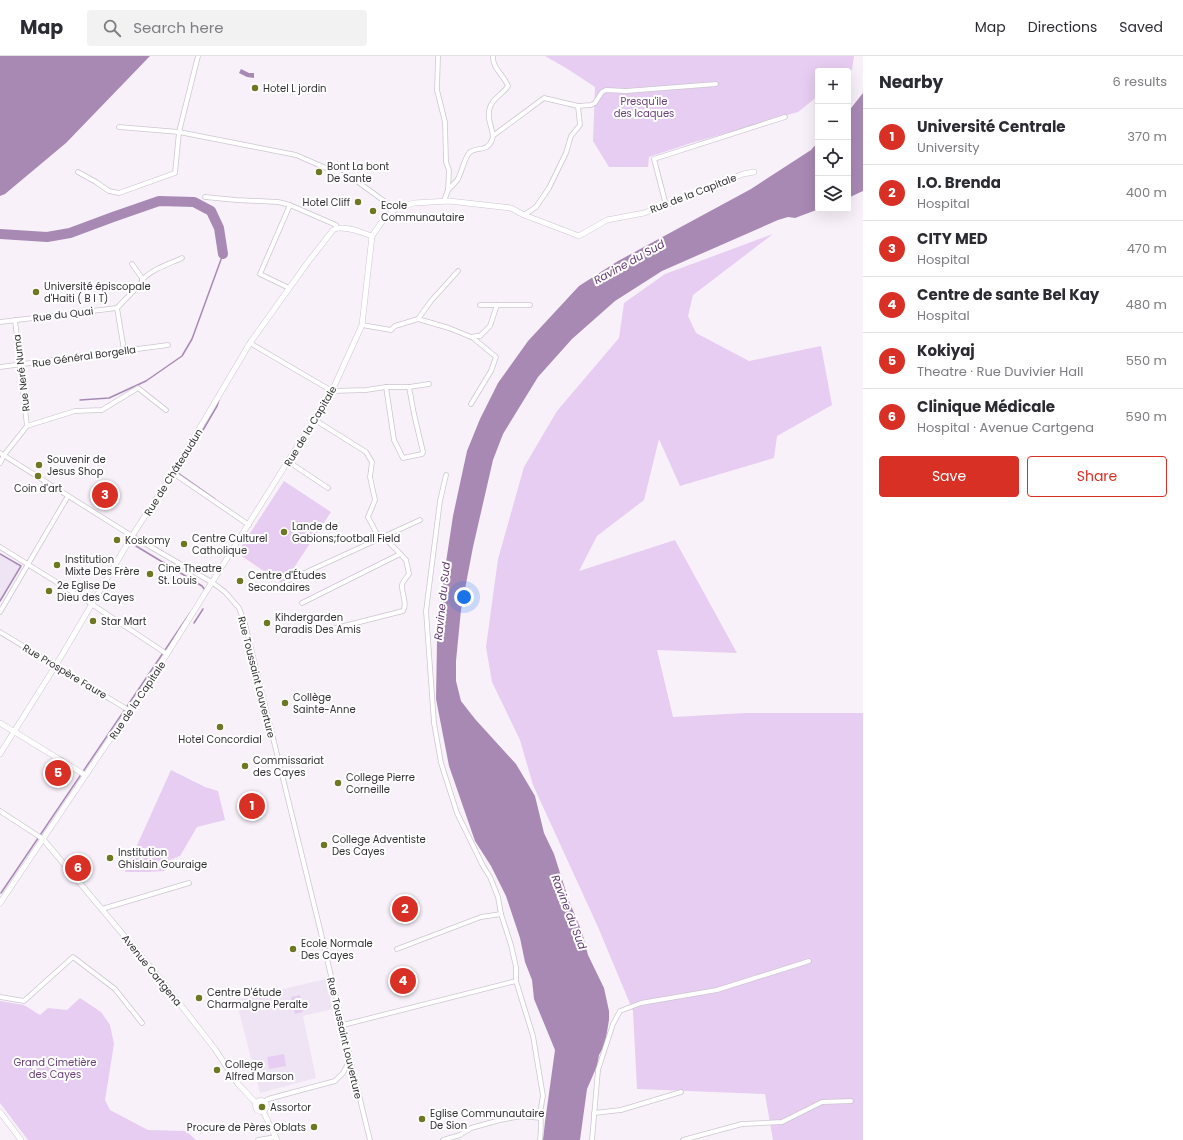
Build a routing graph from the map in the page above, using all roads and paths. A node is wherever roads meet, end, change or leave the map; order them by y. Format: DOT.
graph roads {
  1 [pos="198,56"];
  2 [pos="438,56"];
  3 [pos="493,56"];
  4 [pos="716,84"];
  5 [pos="578,106"];
  6 [pos="785,117"];
  7 [pos="119,126"];
  8 [pos="179,132"];
  9 [pos="494,135"];
  10 [pos="78,172"];
  11 [pos="754,172"];
  12 [pos="448,190"];
  13 [pos="205,197"];
  14 [pos="444,201"];
  15 [pos="290,205"];
  16 [pos="666,205"];
  17 [pos="395,209"];
  18 [pos="524,215"];
  19 [pos="336,228"];
  20 [pos="372,236"];
  21 [pos="182,258"];
  22 [pos="132,264"];
  23 [pos="458,271"];
  24 [pos="142,280"];
  25 [pos="289,288"];
  26 [pos="480,305"];
  27 [pos="497,305"];
  28 [pos="530,305"];
  29 [pos="117,308"];
  30 [pos="15,320"];
  31 [pos="418,320"];
  32 [pos="0,322"];
  33 [pos="362,325"];
  34 [pos="471,337"];
  35 [pos="250,343"];
  36 [pos="168,345"];
  37 [pos="124,350"];
  38 [pos="19,364"];
  39 [pos="0,367"];
  40 [pos="429,384"];
  41 [pos="386,387"];
  42 [pos="409,387"];
  43 [pos="332,391"];
  44 [pos="471,404"];
  45 [pos="166,410"];
  46 [pos="315,420"];
  47 [pos="27,426"];
  48 [pos="1,454"];
  49 [pos="289,462"];
  50 [pos="0,463"];
  51 [pos="173,473"];
  52 [pos="446,476"];
  53 [pos="328,488"];
  54 [pos="68,496"];
  55 [pos="420,520"];
  56 [pos="249,526"];
  57 [pos="132,536"];
  58 [pos="383,537"];
  59 [pos="0,547"];
  60 [pos="400,554"];
  61 [pos="28,564"];
  62 [pos="287,581"];
  63 [pos="213,583"];
  64 [pos="302,603"];
  65 [pos="92,604"];
  66 [pos="0,612"];
  67 [pos="324,631"];
  68 [pos="0,632"];
  69 [pos="167,654"];
  70 [pos="56,665"];
  71 [pos="130,711"];
  72 [pos="0,723"];
  73 [pos="14,732"];
  74 [pos="0,754"];
  75 [pos="85,775"];
  76 [pos="0,811"];
  77 [pos="43,839"];
  78 [pos="189,883"];
  79 [pos="0,902"];
  80 [pos="102,909"];
  81 [pos="501,914"];
  82 [pos="397,949"];
  83 [pos="809,961"];
  84 [pos="516,981"];
  85 [pos="0,997"];
  86 [pos="142,1023"];
  87 [pos="343,1025"];
  88 [pos="350,1060"];
  89 [pos="681,1092"];
  90 [pos="265,1101"];
  91 [pos="850,1101"];
  92 [pos="256,1103"];
  93 [pos="263,1111"];
  94 [pos="0,1112"];
  95 [pos="594,1113"];
  96 [pos="540,1118"];
  97 [pos="276,1138"];
  98 [pos="21,1140"];
  99 [pos="258,1140"];
  100 [pos="370,1140"];
  101 [pos="443,1140"];
  102 [pos="540,1140"];
  103 [pos="592,1140"];
  104 [pos="683,1140"];
  1 -- 8 [label="street"];
  2 -- 12 [label="street"];
  3 -- 9 [label="street"];
  4 -- 5 [label="street"];
  5 -- 9 [label="street"];
  5 -- 18 [label="street"];
  6 -- 16 [label="street"];
  7 -- 8 [label="street"];
  8 -- 10 [label="street"];
  8 -- 17 [label="street"];
  9 -- 12 [label="street"];
  11 -- 16 [label="street, Rue de la Capitale"];
  12 -- 14 [label="street"];
  13 -- 15 [label="street"];
  14 -- 17 [label="street, Rue de la Capitale"];
  14 -- 18 [label="street, Rue de la Capitale"];
  15 -- 19 [label="street"];
  15 -- 25 [label="street"];
  16 -- 18 [label="street, Rue de la Capitale"];
  17 -- 20 [label="street, Rue de la Capitale"];
  19 -- 20 [label="street"];
  19 -- 25 [label="street, Rue de Châteaudun"];
  20 -- 33 [label="street, Rue de la Capitale"];
  21 -- 24 [label="street"];
  22 -- 24 [label="street"];
  23 -- 31 [label="street"];
  24 -- 29 [label="street"];
  25 -- 35 [label="street, Rue de Châteaudun"];
  26 -- 27 [label="street"];
  27 -- 28 [label="street"];
  27 -- 34 [label="street"];
  29 -- 30 [label="street, Rue du Quai"];
  29 -- 37 [label="street"];
  30 -- 32 [label="street, Rue du Quai"];
  30 -- 38 [label="street, Rue Neré Numa"];
  31 -- 33 [label="street"];
  31 -- 34 [label="street"];
  33 -- 43 [label="street, Rue de la Capitale"];
  34 -- 44 [label="street"];
  35 -- 43 [label="street"];
  35 -- 51 [label="street, Rue de Châteaudun"];
  36 -- 37 [label="street, Rue Général Borgella"];
  37 -- 38 [label="street, Rue Général Borgella"];
  38 -- 39 [label="street, Rue Général Borgella"];
  38 -- 47 [label="street, Rue Neré Numa"];
  40 -- 42 [label="street"];
  41 -- 42 [label="street"];
  41 -- 42 [label="street"];
  41 -- 43 [label="street"];
  43 -- 46 [label="street, Rue de la Capitale"];
  45 -- 47 [label="street"];
  46 -- 49 [label="street, Rue de la Capitale"];
  46 -- 58 [label="street"];
  47 -- 48 [label="street"];
  48 -- 50 [label="street"];
  48 -- 54 [label="street, Rue Toussaint Louverture"];
  49 -- 53 [label="street"];
  49 -- 56 [label="street, Rue de la Capitale"];
  51 -- 56 [label="street"];
  51 -- 57 [label="street, Rue de Châteaudun"];
  52 -- 81 [label="street"];
  54 -- 57 [label="street, Rue Toussaint Louverture"];
  54 -- 61 [label="street"];
  55 -- 58 [label="street"];
  56 -- 63 [label="street, Rue de la Capitale"];
  57 -- 63 [label="street, Rue Toussaint Louverture"];
  57 -- 65 [label="street, Rue de Châteaudun"];
  58 -- 60 [label="street"];
  58 -- 62 [label="street"];
  59 -- 61 [label="street"];
  60 -- 64 [label="street"];
  60 -- 67 [label="street"];
  61 -- 65 [label="street"];
  61 -- 66 [label="street"];
  63 -- 69 [label="street, Rue de la Capitale"];
  63 -- 87 [label="street, Rue Toussaint Louverture"];
  65 -- 69 [label="street"];
  65 -- 70 [label="street, Rue de Châteaudun"];
  68 -- 70 [label="street, Rue Prospère Faure"];
  69 -- 71 [label="street, Rue de la Capitale"];
  70 -- 71 [label="street, Rue Prospère Faure"];
  70 -- 73 [label="street, Rue de Châteaudun"];
  71 -- 75 [label="street, Rue de la Capitale"];
  72 -- 73 [label="street"];
  73 -- 74 [label="street, Rue de Châteaudun"];
  73 -- 75 [label="street"];
  75 -- 77 [label="street, Rue de la Capitale"];
  76 -- 77 [label="street"];
  77 -- 79 [label="street, Rue de la Capitale"];
  77 -- 80 [label="street, Avenue Cartgena"];
  78 -- 80 [label="street"];
  80 -- 92 [label="street, Avenue Cartgena"];
  81 -- 82 [label="street"];
  81 -- 84 [label="street"];
  83 -- 95 [label="street"];
  84 -- 87 [label="street"];
  84 -- 96 [label="street"];
  85 -- 86 [label="street"];
  87 -- 88 [label="street, Rue Toussaint Louverture"];
  88 -- 90 [label="street"];
  88 -- 100 [label="street, Rue Toussaint Louverture"];
  89 -- 95 [label="street"];
  90 -- 92 [label="street"];
  90 -- 93 [label="street"];
  91 -- 104 [label="street"];
  92 -- 93 [label="street"];
  93 -- 97 [label="street"];
  94 -- 98 [label="street"];
  95 -- 103 [label="street"];
  96 -- 101 [label="street"];
  96 -- 102 [label="street"];
  97 -- 99 [label="street"];
}
